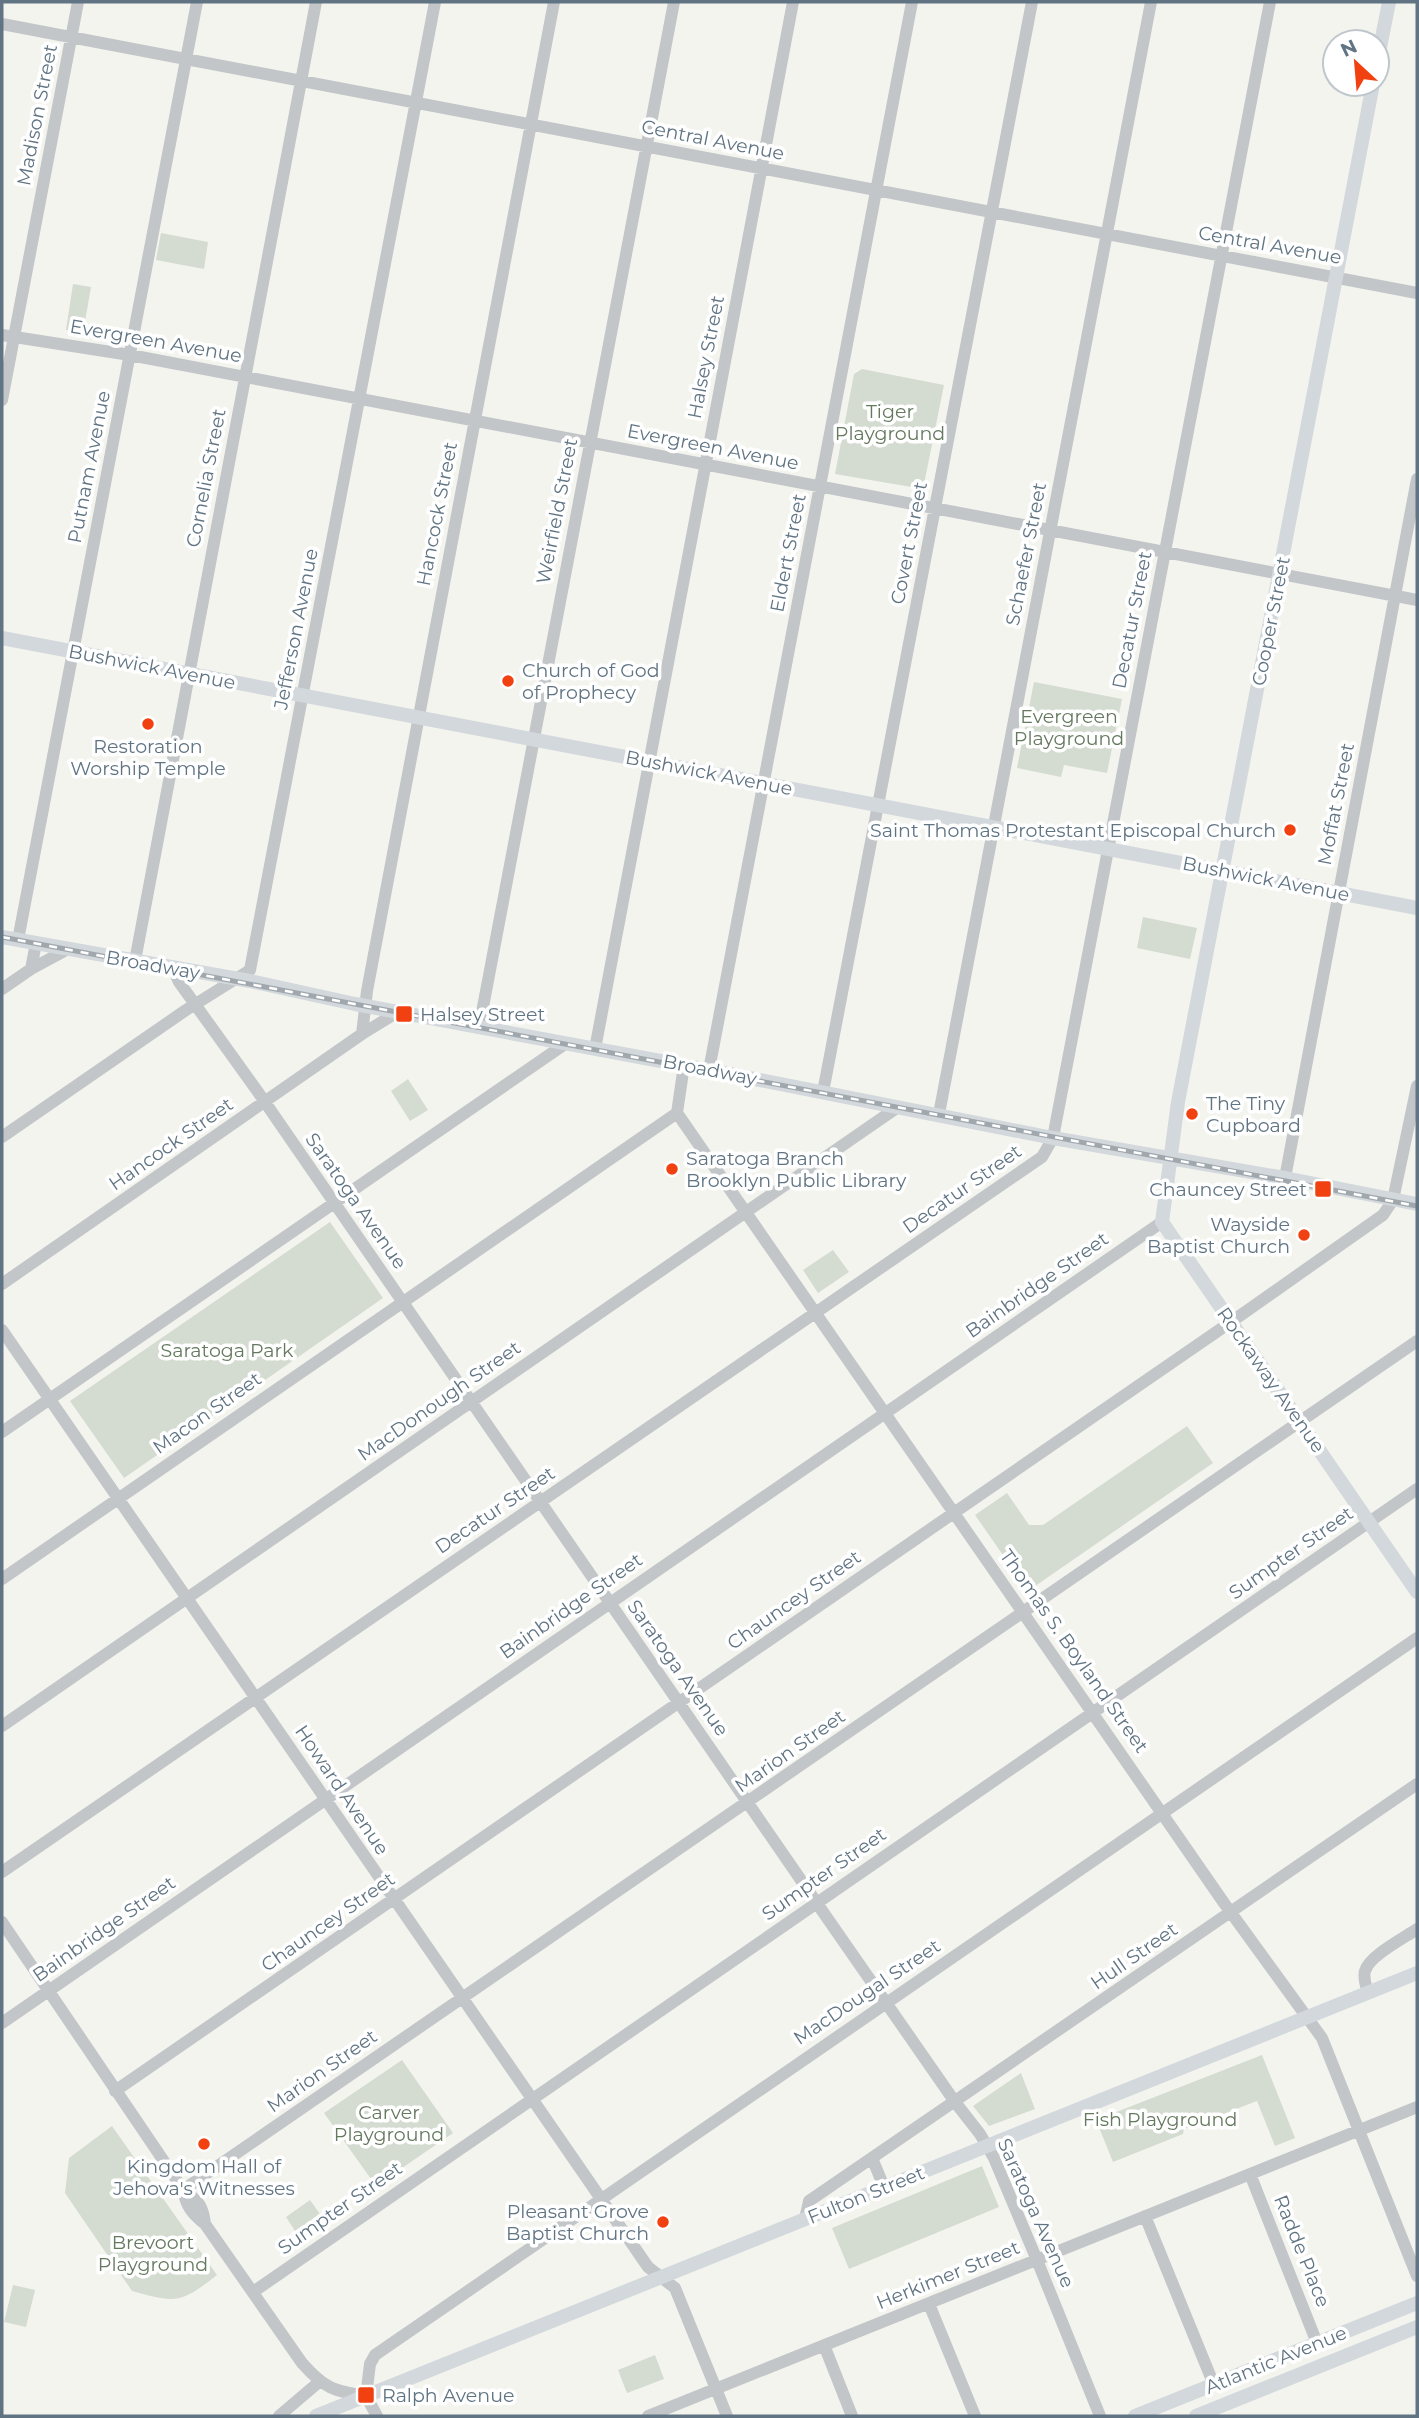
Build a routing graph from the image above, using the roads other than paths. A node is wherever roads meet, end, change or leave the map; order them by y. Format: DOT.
graph roads {
  1 [pos="78,2"];
  2 [pos="197,2"];
  3 [pos="316,2"];
  4 [pos="435,2"];
  5 [pos="554,2"];
  6 [pos="674,2"];
  7 [pos="793,2"];
  8 [pos="912,2"];
  9 [pos="1032,2"];
  10 [pos="1151,2"];
  11 [pos="1270,2"];
  12 [pos="1389,2"];
  13 [pos="2,24"];
  14 [pos="1384,28"];
  15 [pos="71,37"];
  16 [pos="186,59"];
  17 [pos="301,81"];
  18 [pos="1370,98"];
  19 [pos="416,103"];
  20 [pos="531,125"];
  21 [pos="646,146"];
  22 [pos="761,169"];
  23 [pos="876,190"];
  24 [pos="991,213"];
  25 [pos="1106,234"];
  26 [pos="1221,256"];
  27 [pos="1336,277"];
  28 [pos="1417,293"];
  29 [pos="8,335"];
  30 [pos="130,355"];
  31 [pos="245,377"];
  32 [pos="360,399"];
  33 [pos="2,400"];
  34 [pos="475,421"];
  35 [pos="590,443"];
  36 [pos="705,465"];
  37 [pos="1417,479"];
  38 [pos="820,487"];
  39 [pos="935,509"];
  40 [pos="1050,530"];
  41 [pos="1164,552"];
  42 [pos="1279,574"];
  43 [pos="1395,596"];
  44 [pos="1417,600"];
  45 [pos="2,638"];
  46 [pos="73,652"];
  47 [pos="188,674"];
  48 [pos="303,696"];
  49 [pos="418,717"];
  50 [pos="533,739"];
  51 [pos="648,761"];
  52 [pos="763,783"];
  53 [pos="878,805"];
  54 [pos="993,827"];
  55 [pos="1108,849"];
  56 [pos="1224,871"];
  57 [pos="1339,893"];
  58 [pos="1417,908"];
  59 [pos="2,937"];
  60 [pos="18,940"];
  61 [pos="36,943"];
  62 [pos="68,949"];
  63 [pos="135,961"];
  64 [pos="31,969"];
  65 [pos="173,969"];
  66 [pos="237,979"];
  67 [pos="2,989"];
  68 [pos="195,1004"];
  69 [pos="366,1006"];
  70 [pos="398,1012"];
  71 [pos="479,1028"];
  72 [pos="362,1034"];
  73 [pos="565,1044"];
  74 [pos="594,1049"];
  75 [pos="684,1065"];
  76 [pos="709,1070"];
  77 [pos="1417,1086"];
  78 [pos="822,1092"];
  79 [pos="265,1102"];
  80 [pos="898,1107"];
  81 [pos="677,1113"];
  82 [pos="939,1114"];
  83 [pos="2,1137"];
  84 [pos="1053,1138"];
  85 [pos="1170,1158"];
  86 [pos="1285,1178"];
  87 [pos="1393,1200"];
  88 [pos="333,1202"];
  89 [pos="1417,1204"];
  90 [pos="748,1211"];
  91 [pos="1162,1222"];
  92 [pos="2,1284"];
  93 [pos="402,1301"];
  94 [pos="818,1312"];
  95 [pos="1231,1322"];
  96 [pos="2,1330"];
  97 [pos="1417,1341"];
  98 [pos="49,1399"];
  99 [pos="472,1402"];
  100 [pos="886,1412"];
  101 [pos="1300,1422"];
  102 [pos="2,1432"];
  103 [pos="1417,1489"];
  104 [pos="117,1498"];
  105 [pos="541,1502"];
  106 [pos="955,1512"];
  107 [pos="1369,1522"];
  108 [pos="2,1579"];
  109 [pos="1417,1592"];
  110 [pos="187,1598"];
  111 [pos="610,1603"];
  112 [pos="1024,1612"];
  113 [pos="1417,1638"];
  114 [pos="257,1699"];
  115 [pos="679,1703"];
  116 [pos="1093,1712"];
  117 [pos="2,1726"];
  118 [pos="1417,1784"];
  119 [pos="325,1799"];
  120 [pos="748,1803"];
  121 [pos="1163,1813"];
  122 [pos="2,1872"];
  123 [pos="394,1899"];
  124 [pos="817,1903"];
  125 [pos="1231,1912"];
  126 [pos="2,1922"];
  127 [pos="1417,1929"];
  128 [pos="1417,1973"];
  129 [pos="48,1992"];
  130 [pos="1368,1993"];
  131 [pos="462,1998"];
  132 [pos="886,2003"];
  133 [pos="1308,2017"];
  134 [pos="2,2023"];
  135 [pos="115,2091"];
  136 [pos="532,2099"];
  137 [pos="955,2102"];
  138 [pos="1417,2107"];
  139 [pos="1359,2130"];
  140 [pos="987,2145"];
  141 [pos="872,2158"];
  142 [pos="1250,2174"];
  143 [pos="884,2187"];
  144 [pos="183,2190"];
  145 [pos="601,2199"];
  146 [pos="1145,2216"];
  147 [pos="805,2220"];
  148 [pos="1037,2260"];
  149 [pos="1417,2276"];
  150 [pos="661,2277"];
  151 [pos="253,2292"];
  152 [pos="1417,2303"];
  153 [pos="929,2304"];
  154 [pos="1417,2327"];
  155 [pos="1317,2343"];
  156 [pos="824,2345"];
  157 [pos="318,2382"];
  158 [pos="1214,2385"];
  159 [pos="716,2389"];
  160 [pos="366,2396"];
  161 [pos="279,2416"];
  162 [pos="316,2416"];
  163 [pos="377,2416"];
  164 [pos="648,2416"];
  165 [pos="727,2416"];
  166 [pos="852,2416"];
  167 [pos="975,2416"];
  168 [pos="1100,2416"];
  169 [pos="1135,2416"];
  170 [pos="1196,2416"];
  1 -- 15 [label="street, Madison Street"];
  2 -- 16 [label="street, Putnam Avenue"];
  3 -- 17 [label="street, Cornelia Street"];
  4 -- 19 [label="street, Jefferson Avenue"];
  5 -- 20 [label="street, Hancock Street"];
  6 -- 21 [label="street, Weirfield Street"];
  7 -- 22 [label="street, Halsey Street"];
  8 -- 23 [label="street, Eldert Street"];
  9 -- 24 [label="street, Covert Street"];
  10 -- 25 [label="street, Schaefer Street"];
  11 -- 26 [label="street, Decatur Street"];
  12 -- 14 [label="main road"];
  13 -- 15 [label="street, Central Avenue"];
  15 -- 16 [label="street, Central Avenue"];
  15 -- 29 [label="street, Madison Street"];
  16 -- 17 [label="street, Central Avenue"];
  16 -- 30 [label="street, Putnam Avenue"];
  17 -- 19 [label="street, Central Avenue"];
  17 -- 31 [label="street, Cornelia Street"];
  18 -- 27 [label="main road, Cooper Street"];
  19 -- 20 [label="street, Central Avenue"];
  19 -- 32 [label="street, Jefferson Avenue"];
  20 -- 21 [label="street, Central Avenue"];
  20 -- 34 [label="street, Hancock Street"];
  21 -- 22 [label="street, Central Avenue"];
  21 -- 35 [label="street, Weirfield Street"];
  22 -- 23 [label="street, Central Avenue"];
  22 -- 36 [label="street, Halsey Street"];
  23 -- 24 [label="street, Central Avenue"];
  23 -- 38 [label="street, Eldert Street"];
  24 -- 25 [label="street, Central Avenue"];
  24 -- 39 [label="street, Covert Street"];
  25 -- 26 [label="street, Central Avenue"];
  25 -- 40 [label="street, Schaefer Street"];
  26 -- 27 [label="street, Central Avenue"];
  26 -- 41 [label="street, Decatur Street"];
  27 -- 28 [label="street, Central Avenue"];
  27 -- 42 [label="main road, Cooper Street"];
  29 -- 30 [label="street, Evergreen Avenue"];
  29 -- 33 [label="street, Madison Street"];
  30 -- 31 [label="street, Evergreen Avenue"];
  30 -- 46 [label="street, Putnam Avenue"];
  31 -- 32 [label="street, Evergreen Avenue"];
  31 -- 47 [label="street, Cornelia Street"];
  32 -- 34 [label="street, Evergreen Avenue"];
  32 -- 48 [label="street, Jefferson Avenue"];
  34 -- 35 [label="street, Evergreen Avenue"];
  34 -- 49 [label="street, Hancock Street"];
  35 -- 36 [label="street, Evergreen Avenue"];
  35 -- 50 [label="street, Weirfield Street"];
  36 -- 38 [label="street, Evergreen Avenue"];
  36 -- 51 [label="street, Halsey Street"];
  37 -- 43 [label="street, Moffat Street"];
  38 -- 39 [label="street, Evergreen Avenue"];
  38 -- 52 [label="street, Eldert Street"];
  39 -- 40 [label="street, Evergreen Avenue"];
  39 -- 53 [label="street, Covert Street"];
  40 -- 41 [label="street, Evergreen Avenue"];
  40 -- 54 [label="street, Schaefer Street"];
  41 -- 42 [label="street, Evergreen Avenue"];
  41 -- 55 [label="street, Decatur Street"];
  42 -- 43 [label="street, Evergreen Avenue"];
  42 -- 56 [label="main road, Cooper Street"];
  43 -- 44 [label="street, Evergreen Avenue"];
  43 -- 57 [label="street, Moffat Street"];
  45 -- 46 [label="main road, Bushwick Avenue"];
  46 -- 47 [label="main road, Bushwick Avenue"];
  46 -- 60 [label="street, Putnam Avenue"];
  47 -- 48 [label="main road, Bushwick Avenue"];
  47 -- 63 [label="street, Cornelia Street"];
  48 -- 49 [label="main road, Bushwick Avenue"];
  48 -- 66 [label="street, Jefferson Avenue"];
  49 -- 50 [label="main road, Bushwick Avenue"];
  49 -- 69 [label="street, Hancock Street"];
  50 -- 51 [label="main road, Bushwick Avenue"];
  50 -- 71 [label="street, Weirfield Street"];
  51 -- 52 [label="main road, Bushwick Avenue"];
  51 -- 74 [label="street, Halsey Street"];
  52 -- 53 [label="main road, Bushwick Avenue"];
  52 -- 76 [label="street, Eldert Street"];
  53 -- 54 [label="main road, Bushwick Avenue"];
  53 -- 78 [label="street, Covert Street"];
  54 -- 55 [label="main road, Bushwick Avenue"];
  54 -- 82 [label="street, Schaefer Street"];
  55 -- 56 [label="main road, Bushwick Avenue"];
  55 -- 84 [label="street, Decatur Street"];
  56 -- 57 [label="main road, Bushwick Avenue"];
  56 -- 85 [label="main road, Cooper Street"];
  57 -- 58 [label="main road, Bushwick Avenue"];
  57 -- 86 [label="street, Moffat Street"];
  59 -- 60 [label="main road, Broadway"];
  60 -- 61 [label="main road, Broadway"];
  61 -- 62 [label="main road, Broadway"];
  61 -- 64 [label="street"];
  62 -- 63 [label="main road, Broadway"];
  62 -- 64 [label="street"];
  63 -- 65 [label="main road, Broadway"];
  64 -- 67 [label="street"];
  65 -- 66 [label="main road, Broadway"];
  65 -- 68 [label="street, Saratoga Avenue"];
  66 -- 68 [label="street, Jefferson Avenue"];
  66 -- 69 [label="main road, Broadway"];
  68 -- 79 [label="street, Saratoga Avenue"];
  68 -- 83 [label="street, Jefferson Avenue"];
  69 -- 70 [label="main road, Broadway"];
  69 -- 72 [label="street, Hancock Street"];
  70 -- 71 [label="main road, Broadway"];
  70 -- 72 [label="street, Hancock Street"];
  71 -- 73 [label="main road, Broadway"];
  72 -- 79 [label="street, Hancock Street"];
  73 -- 74 [label="main road, Broadway"];
  73 -- 88 [label="street"];
  74 -- 75 [label="main road, Broadway"];
  75 -- 76 [label="main road, Broadway"];
  75 -- 81 [label="street"];
  76 -- 78 [label="main road, Broadway"];
  77 -- 87 [label="street"];
  78 -- 80 [label="main road, Broadway"];
  79 -- 88 [label="street, Saratoga Avenue"];
  79 -- 92 [label="street, Hancock Street"];
  80 -- 82 [label="main road, Broadway"];
  80 -- 90 [label="street, MacDonough Street"];
  81 -- 90 [label="street, Thomas S. Boyland Street"];
  81 -- 93 [label="street, Macon Street"];
  82 -- 84 [label="main road, Broadway"];
  84 -- 85 [label="main road, Broadway"];
  84 -- 94 [label="street, Decatur Street"];
  85 -- 86 [label="main road, Broadway"];
  85 -- 91 [label="main road"];
  86 -- 87 [label="main road, Broadway"];
  87 -- 89 [label="main road, Broadway"];
  87 -- 95 [label="street, Chauncey Street"];
  88 -- 93 [label="street, Saratoga Avenue"];
  88 -- 98 [label="street"];
  90 -- 94 [label="street, Thomas S. Boyland Street"];
  90 -- 99 [label="street, MacDonough Street"];
  91 -- 95 [label="main road, Rockaway Avenue"];
  91 -- 100 [label="street, Bainbridge Street"];
  93 -- 99 [label="street, Saratoga Avenue"];
  93 -- 104 [label="street, Macon Street"];
  94 -- 100 [label="street, Thomas S. Boyland Street"];
  94 -- 105 [label="street, Decatur Street"];
  95 -- 101 [label="main road, Rockaway Avenue"];
  95 -- 106 [label="street, Chauncey Street"];
  96 -- 98 [label="street, Howard Avenue"];
  97 -- 101 [label="street, Marion Street"];
  98 -- 102 [label="street"];
  98 -- 104 [label="street, Howard Avenue"];
  99 -- 105 [label="street, Saratoga Avenue"];
  99 -- 110 [label="street, MacDonough Street"];
  100 -- 106 [label="street, Thomas S. Boyland Street"];
  100 -- 111 [label="street, Bainbridge Street"];
  101 -- 107 [label="main road, Rockaway Avenue"];
  101 -- 112 [label="street, Marion Street"];
  103 -- 107 [label="street, Sumpter Street"];
  104 -- 108 [label="street, Macon Street"];
  104 -- 110 [label="street, Howard Avenue"];
  105 -- 111 [label="street, Saratoga Avenue"];
  105 -- 114 [label="street, Decatur Street"];
  106 -- 112 [label="street, Thomas S. Boyland Street"];
  106 -- 115 [label="street, Chauncey Street"];
  107 -- 109 [label="main road, Rockaway Avenue"];
  107 -- 116 [label="street, Sumpter Street"];
  110 -- 114 [label="street, Howard Avenue"];
  110 -- 117 [label="street, MacDonough Street"];
  111 -- 115 [label="street, Saratoga Avenue"];
  111 -- 119 [label="street, Bainbridge Street"];
  112 -- 116 [label="street, Thomas S. Boyland Street"];
  112 -- 120 [label="street, Marion Street"];
  113 -- 121 [label="street, MacDougal Street"];
  114 -- 119 [label="street, Howard Avenue"];
  114 -- 122 [label="street, Decatur Street"];
  115 -- 120 [label="street, Saratoga Avenue"];
  115 -- 123 [label="street, Chauncey Street"];
  116 -- 121 [label="street, Thomas S. Boyland Street"];
  116 -- 124 [label="street, Sumpter Street"];
  118 -- 125 [label="street, Hull Street"];
  119 -- 123 [label="street, Howard Avenue"];
  119 -- 129 [label="street, Bainbridge Street"];
  120 -- 124 [label="street, Saratoga Avenue"];
  120 -- 131 [label="street, Marion Street"];
  121 -- 125 [label="street, Thomas S. Boyland Street"];
  121 -- 132 [label="street, MacDougal Street"];
  123 -- 131 [label="street, Howard Avenue"];
  123 -- 135 [label="street, Chauncey Street"];
  124 -- 132 [label="street, Saratoga Avenue"];
  124 -- 136 [label="street, Sumpter Street"];
  125 -- 133 [label="street, Thomas S. Boyland Street"];
  125 -- 137 [label="street, Hull Street"];
  126 -- 129 [label="street"];
  127 -- 130 [label="street"];
  128 -- 130 [label="main road, Fulton Street"];
  129 -- 134 [label="street, Bainbridge Street"];
  129 -- 135 [label="street"];
  130 -- 133 [label="main road, Fulton Street"];
  131 -- 136 [label="street, Howard Avenue"];
  131 -- 144 [label="street, Marion Street"];
  132 -- 137 [label="street, Saratoga Avenue"];
  132 -- 145 [label="street, MacDougal Street"];
  133 -- 139 [label="street, Thomas S. Boyland Street"];
  133 -- 140 [label="main road, Fulton Street"];
  135 -- 144 [label="street"];
  136 -- 145 [label="street, Howard Avenue"];
  136 -- 151 [label="street, Sumpter Street"];
  137 -- 140 [label="street, Saratoga Avenue"];
  137 -- 141 [label="street, Hull Street"];
  138 -- 139 [label="street, Herkimer Street"];
  139 -- 142 [label="street, Herkimer Street"];
  139 -- 149 [label="street, Thomas S. Boyland Street"];
  140 -- 143 [label="main road, Fulton Street"];
  140 -- 148 [label="street, Saratoga Avenue"];
  141 -- 143 [label="street"];
  141 -- 147 [label="street, Hull Street"];
  142 -- 146 [label="street, Herkimer Street"];
  142 -- 155 [label="street, Radde Place"];
  143 -- 147 [label="main road, Fulton Street"];
  144 -- 151 [label="street"];
  145 -- 150 [label="street, Howard Avenue"];
  145 -- 160 [label="street, MacDougal Street"];
  146 -- 148 [label="street, Herkimer Street"];
  146 -- 158 [label="street"];
  147 -- 150 [label="main road, Fulton Street"];
  148 -- 153 [label="street, Herkimer Street"];
  148 -- 168 [label="street, Saratoga Avenue"];
  150 -- 159 [label="street, Howard Avenue"];
  150 -- 160 [label="main road, Fulton Street"];
  151 -- 157 [label="street"];
  152 -- 155 [label="main road, Atlantic Avenue"];
  153 -- 156 [label="street, Herkimer Street"];
  153 -- 167 [label="street"];
  154 -- 170 [label="main road, Atlantic Avenue"];
  155 -- 158 [label="main road, Atlantic Avenue"];
  156 -- 159 [label="street, Herkimer Street"];
  156 -- 166 [label="street"];
  157 -- 160 [label="street"];
  157 -- 161 [label="street"];
  158 -- 169 [label="main road, Atlantic Avenue"];
  159 -- 164 [label="street, Herkimer Street"];
  159 -- 165 [label="street, Howard Avenue"];
  160 -- 162 [label="main road, Fulton Street"];
  160 -- 163 [label="street"];
}
